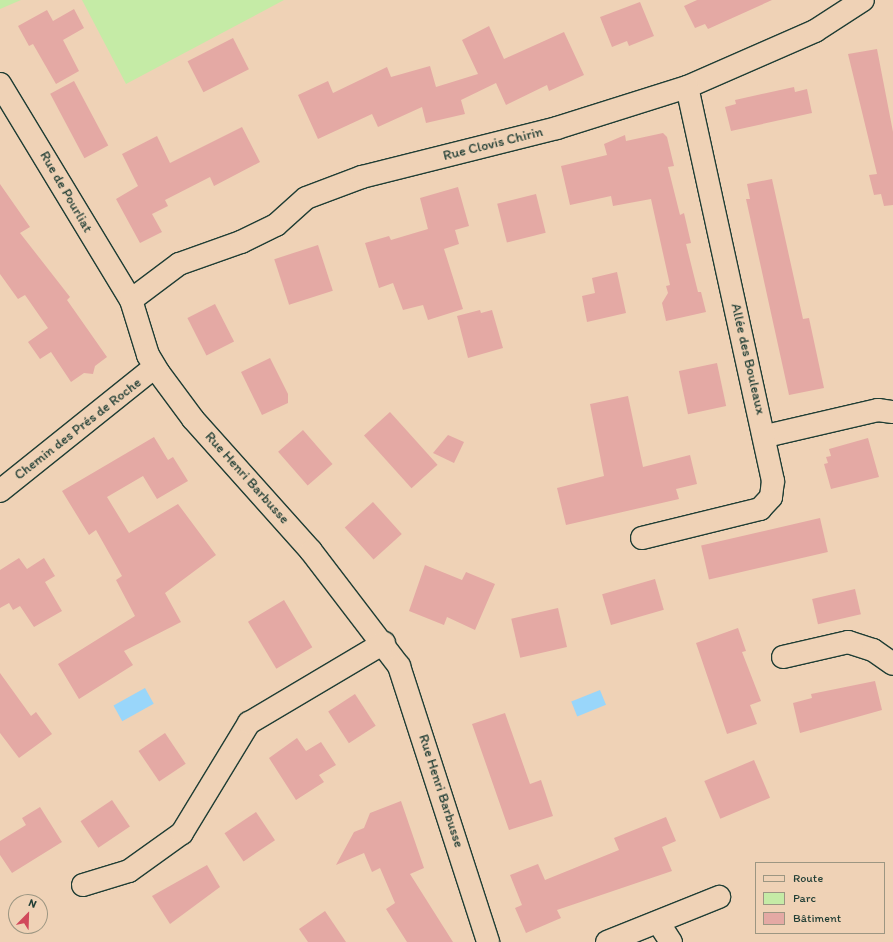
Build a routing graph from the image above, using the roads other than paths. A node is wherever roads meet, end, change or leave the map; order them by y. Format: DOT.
graph roads {
  1 [pos="863,0"];
  2 [pos="0,84"];
  3 [pos="687,87"];
  4 [pos="132,300"];
  5 [pos="155,367"];
  6 [pos="893,412"];
  7 [pos="766,436"];
  8 [pos="0,491"];
  9 [pos="642,538"];
  10 [pos="384,643"];
  11 [pos="783,657"];
  12 [pos="893,664"];
  13 [pos="83,885"];
  14 [pos="719,897"];
  15 [pos="658,922"];
  16 [pos="488,942"];
  17 [pos="607,942"];
  18 [pos="671,942"];
  1 -- 3 [label="street, Rue Clovis Chirin"];
  2 -- 4 [label="street, Rue de Pourliat"];
  3 -- 4 [label="street, Rue Clovis Chirin"];
  3 -- 7 [label="street, Allée des Bouleaux"];
  4 -- 5 [label="street, Rue Henri Barbusse"];
  5 -- 8 [label="street, Chemin des Prés de Roche"];
  5 -- 10 [label="street, Rue Henri Barbusse"];
  6 -- 7 [label="street"];
  7 -- 9 [label="street, Allée des Bouleaux"];
  10 -- 13 [label="street"];
  10 -- 16 [label="street, Rue Henri Barbusse"];
  11 -- 12 [label="street"];
  14 -- 15 [label="street"];
  15 -- 17 [label="street"];
  15 -- 18 [label="street"];
}
